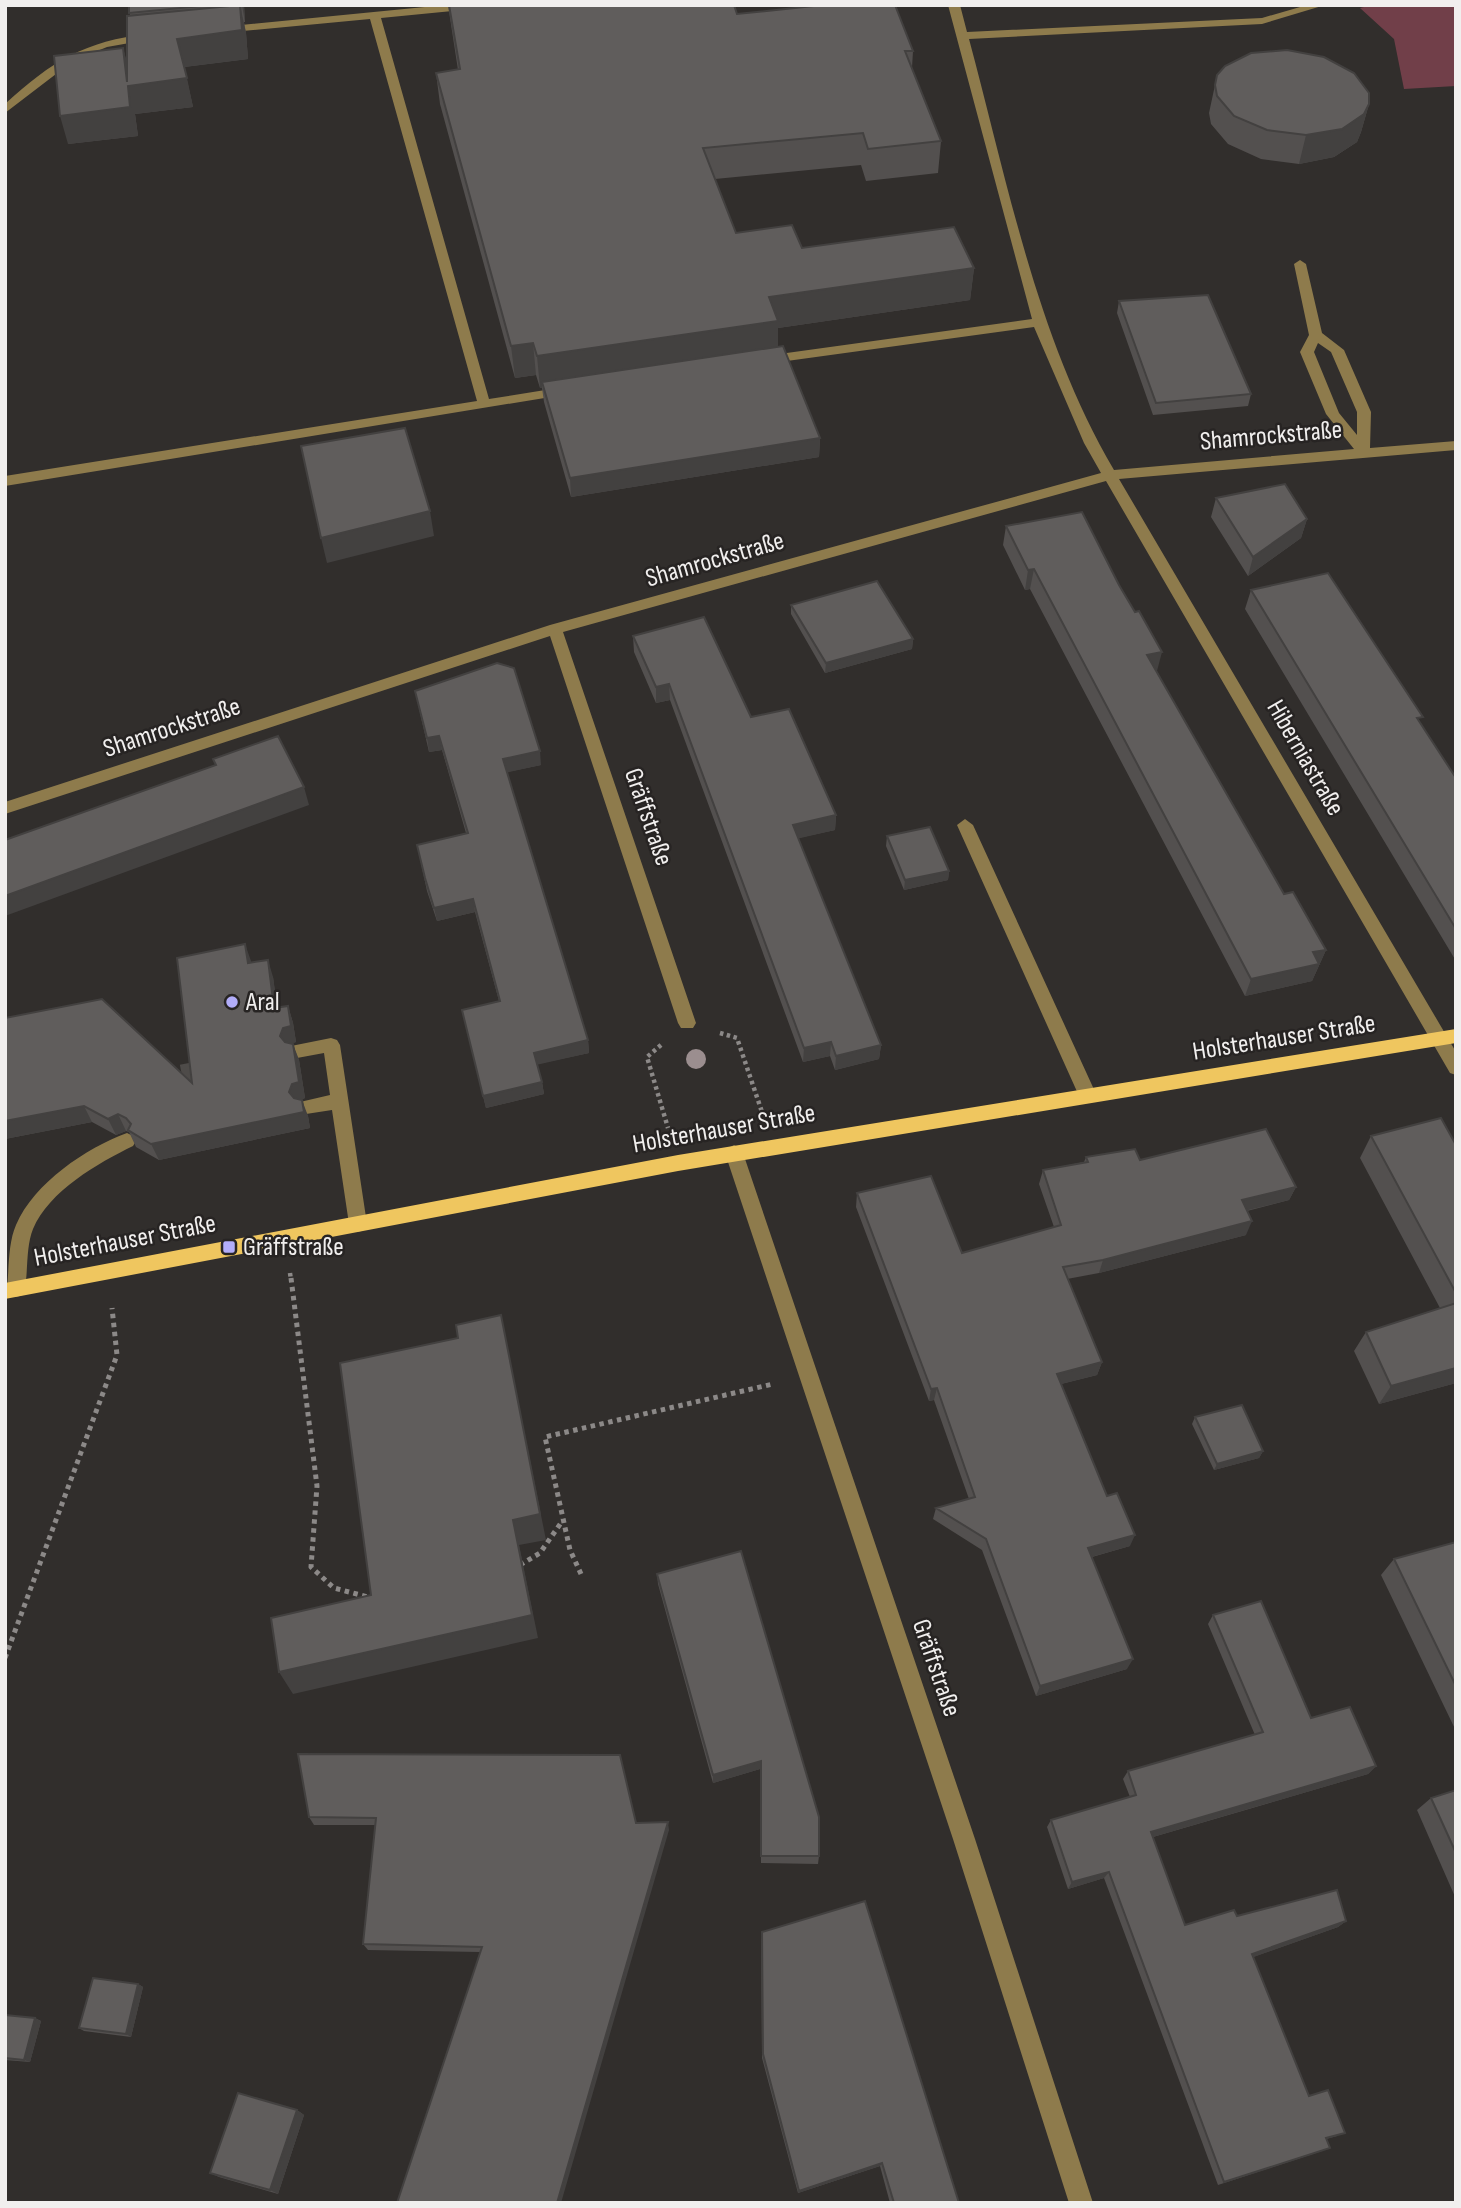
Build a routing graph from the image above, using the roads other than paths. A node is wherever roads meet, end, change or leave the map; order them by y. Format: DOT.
graph roads {
  1 [pos="483,5"];
  2 [pos="954,5"];
  3 [pos="1320,5"];
  4 [pos="374,15"];
  5 [pos="211,31"];
  6 [pos="156,36"];
  7 [pos="963,36"];
  8 [pos="5,110"];
  9 [pos="1300,264"];
  10 [pos="1039,322"];
  11 [pos="1315,335"];
  12 [pos="754,362"];
  13 [pos="578,388"];
  14 [pos="484,403"];
  15 [pos="1456,445"];
  16 [pos="1363,452"];
  17 [pos="1110,475"];
  18 [pos="5,481"];
  19 [pos="555,629"];
  20 [pos="5,808"];
  21 [pos="965,825"];
  22 [pos="687,1023"];
  23 [pos="1447,1037"];
  24 [pos="297,1051"];
  25 [pos="1456,1068"];
  26 [pos="1088,1096"];
  27 [pos="339,1101"];
  28 [pos="306,1107"];
  29 [pos="127,1141"];
  30 [pos="734,1153"];
  31 [pos="358,1224"];
  32 [pos="11,1290"];
  33 [pos="1081,2203"];
  1 -- 4 [label="street"];
  2 -- 7 [label="street, Hiberniastraße"];
  3 -- 7 [label="street"];
  4 -- 5 [label="street"];
  4 -- 14 [label="street"];
  6 -- 8 [label="street"];
  7 -- 10 [label="street, Hiberniastraße"];
  9 -- 11 [label="street"];
  10 -- 12 [label="street"];
  10 -- 17 [label="street, Hiberniastraße"];
  11 -- 16 [label="street"];
  11 -- 16 [label="street"];
  13 -- 14 [label="street"];
  14 -- 18 [label="street"];
  15 -- 16 [label="street, Shamrockstraße"];
  16 -- 17 [label="street, Shamrockstraße"];
  17 -- 19 [label="street, Shamrockstraße"];
  17 -- 23 [label="street, Hiberniastraße"];
  19 -- 20 [label="street, Shamrockstraße"];
  19 -- 22 [label="street, Gräffstraße"];
  21 -- 26 [label="street"];
  23 -- 25 [label="street, Hiberniastraße"];
  23 -- 26 [label="main road, Holsterhauser Straße"];
  24 -- 27 [label="street"];
  26 -- 30 [label="main road, Holsterhauser Straße"];
  27 -- 28 [label="street"];
  27 -- 31 [label="street"];
  29 -- 32 [label="street"];
  30 -- 31 [label="main road, Holsterhauser Straße"];
  30 -- 33 [label="street, Gräffstraße"];
  31 -- 32 [label="main road, Holsterhauser Straße"];
}
